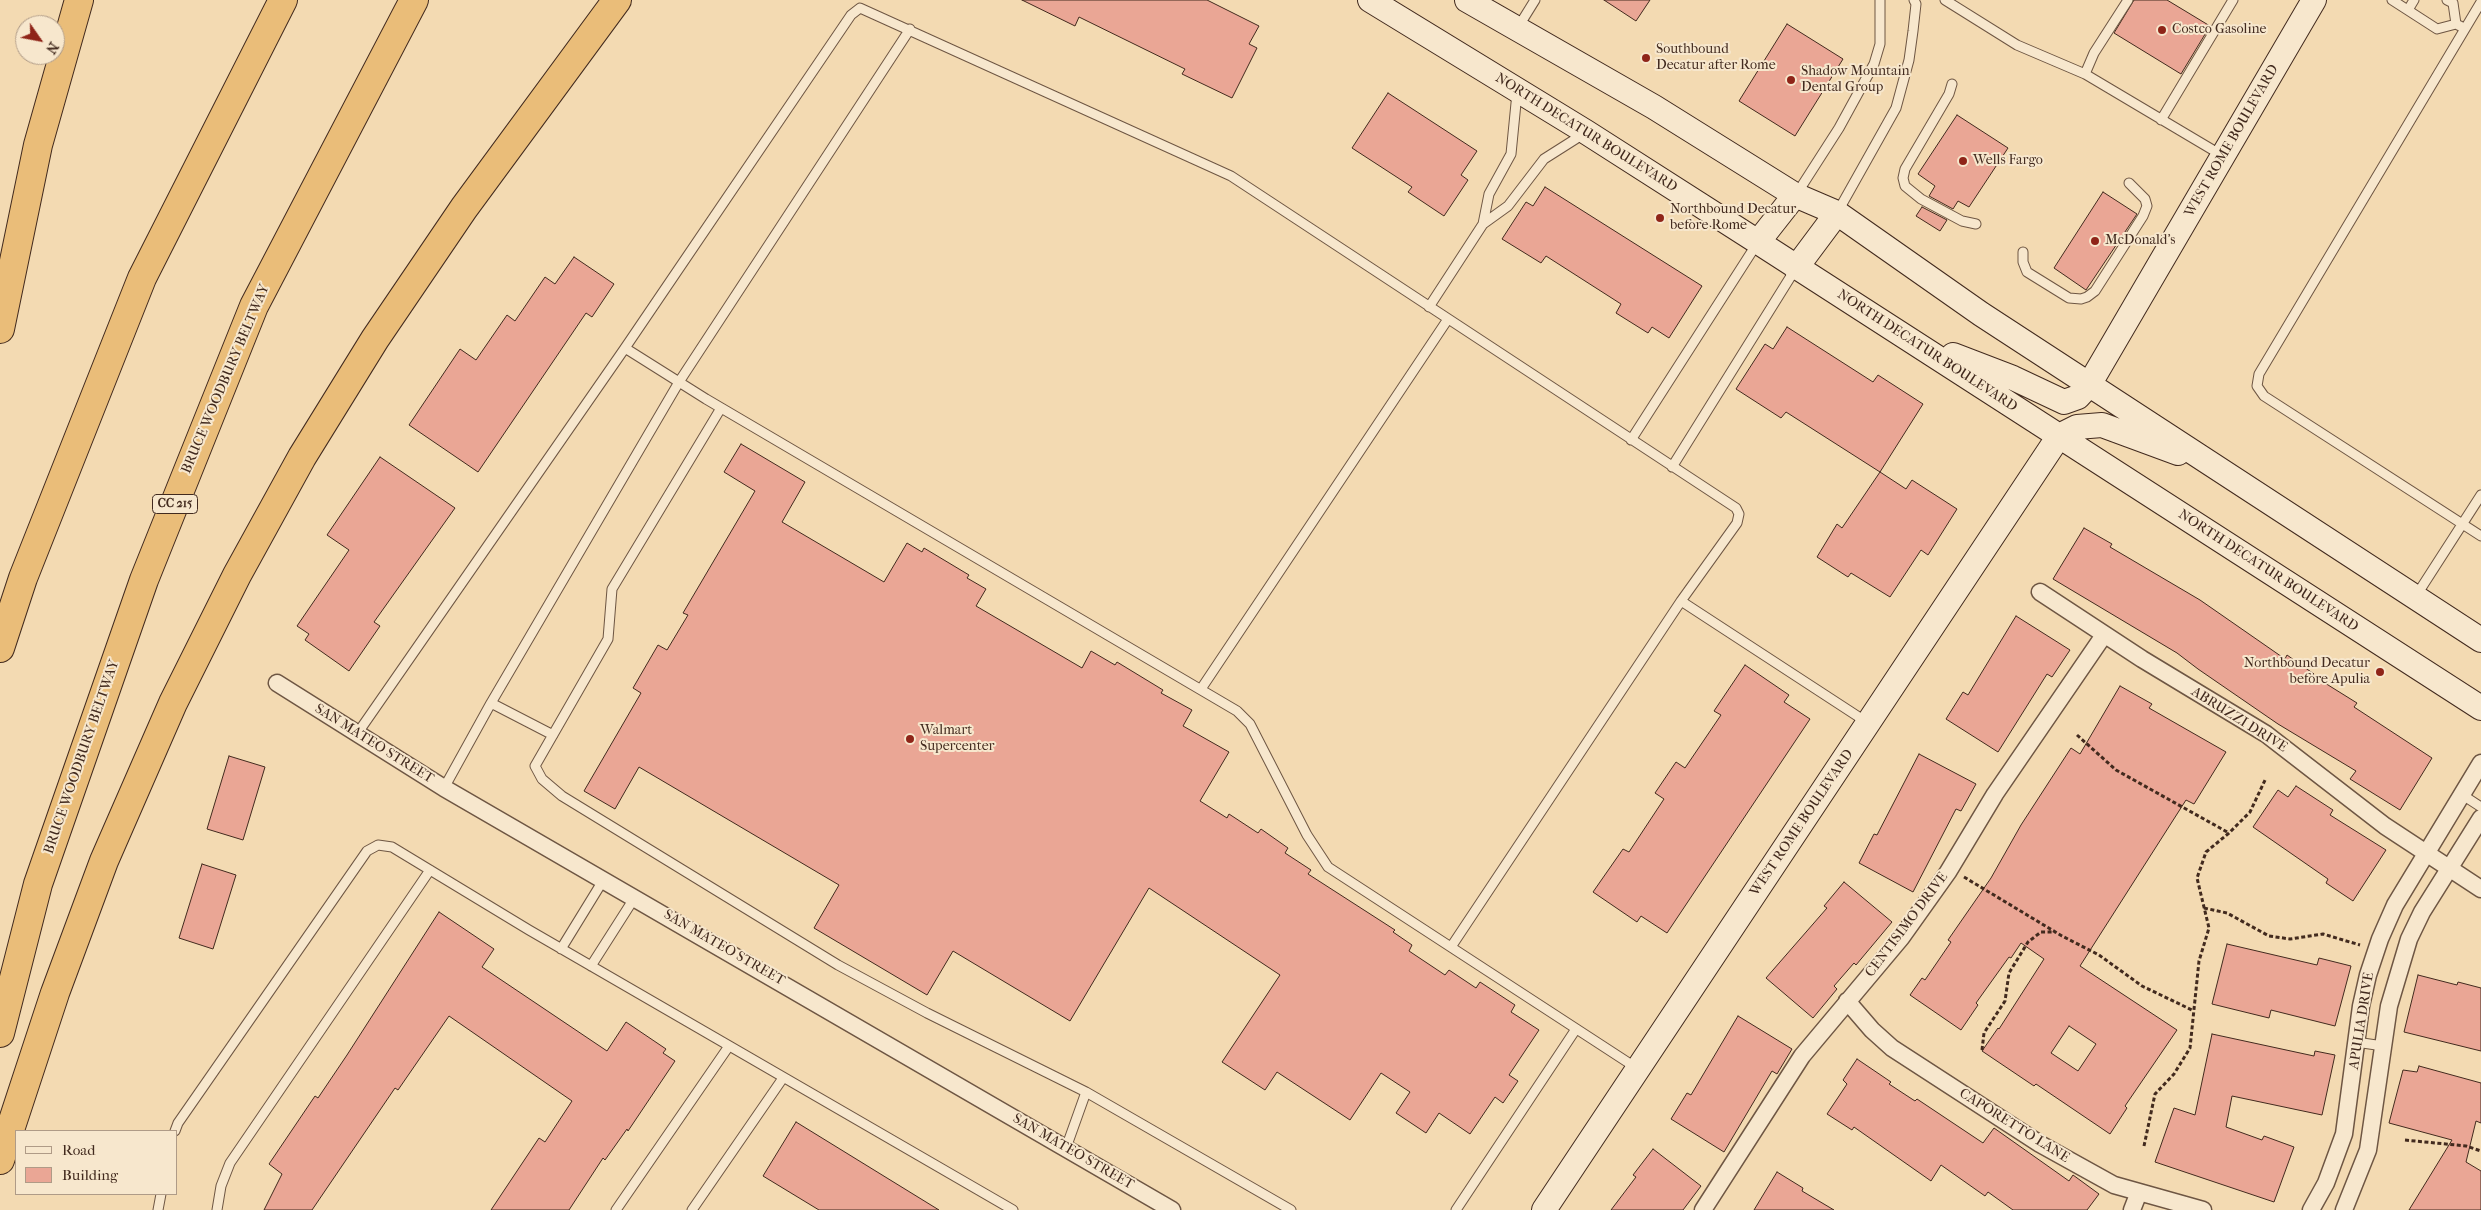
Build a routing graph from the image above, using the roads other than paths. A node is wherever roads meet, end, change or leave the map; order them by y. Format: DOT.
graph roads {
  1 [pos="79,0"];
  2 [pos="283,0"];
  3 [pos="414,0"];
  4 [pos="617,0"];
  5 [pos="1370,0"];
  6 [pos="1467,0"];
  7 [pos="1535,0"];
  8 [pos="1880,0"];
  9 [pos="1914,0"];
  10 [pos="1945,0"];
  11 [pos="2128,0"];
  12 [pos="2233,0"];
  13 [pos="2314,0"];
  14 [pos="2392,0"];
  15 [pos="2414,0"];
  16 [pos="2447,0"];
  17 [pos="2481,2"];
  18 [pos="2408,10"];
  19 [pos="2460,26"];
  20 [pos="910,29"];
  21 [pos="1517,29"];
  22 [pos="2085,74"];
  23 [pos="1952,84"];
  24 [pos="1517,90"];
  25 [pos="2161,120"];
  26 [pos="1586,132"];
  27 [pos="2223,157"];
  28 [pos="2129,183"];
  29 [pos="1795,195"];
  30 [pos="1837,213"];
  31 [pos="1483,224"];
  32 [pos="1976,224"];
  33 [pos="1758,242"];
  34 [pos="2023,252"];
  35 [pos="1796,268"];
  36 [pos="1429,307"];
  37 [pos="1448,319"];
  38 [pos="0,329"];
  39 [pos="1911,340"];
  40 [pos="626,348"];
  41 [pos="679,382"];
  42 [pos="2089,385"];
  43 [pos="721,408"];
  44 [pos="2059,436"];
  45 [pos="1631,440"];
  46 [pos="2211,465"];
  47 [pos="1672,467"];
  48 [pos="2481,495"];
  49 [pos="2462,524"];
  50 [pos="2481,536"];
  51 [pos="2040,592"];
  52 [pos="2415,597"];
  53 [pos="1681,601"];
  54 [pos="2104,635"];
  55 [pos="2481,640"];
  56 [pos="0,648"];
  57 [pos="277,683"];
  58 [pos="1200,689"];
  59 [pos="491,703"];
  60 [pos="2481,708"];
  61 [pos="1869,724"];
  62 [pos="356,734"];
  63 [pos="553,735"];
  64 [pos="2481,763"];
  65 [pos="444,788"];
  66 [pos="2461,794"];
  67 [pos="2481,807"];
  68 [pos="2481,818"];
  69 [pos="2426,853"];
  70 [pos="2448,868"];
  71 [pos="430,870"];
  72 [pos="604,879"];
  73 [pos="2481,889"];
  74 [pos="635,897"];
  75 [pos="1451,947"];
  76 [pos="562,949"];
  77 [pos="591,966"];
  78 [pos="1847,1001"];
  79 [pos="1576,1029"];
  80 [pos="0,1033"];
  81 [pos="2356,1042"];
  82 [pos="729,1046"];
  83 [pos="2383,1046"];
  84 [pos="1638,1070"];
  85 [pos="783,1078"];
  86 [pos="1086,1092"];
  87 [pos="175,1130"];
  88 [pos="1066,1148"];
  89 [pos="0,1160"];
  90 [pos="2139,1192"];
  91 [pos="161,1195"];
  92 [pos="158,1210"];
  93 [pos="216,1210"];
  94 [pos="616,1210"];
  95 [pos="692,1210"];
  96 [pos="1013,1210"];
  97 [pos="1172,1210"];
  98 [pos="1292,1210"];
  99 [pos="1456,1210"];
  100 [pos="1544,1210"];
  101 [pos="1703,1210"];
  102 [pos="2132,1210"];
  103 [pos="2203,1210"];
  104 [pos="2311,1210"];
  105 [pos="2344,1210"];
  1 -- 38 [label="highway"];
  2 -- 56 [label="highway"];
  3 -- 80 [label="highway, BRUCE WOODBURY BELTWAY / CC 215"];
  4 -- 89 [label="highway"];
  5 -- 24 [label="main road, NORTH DECATUR BOULEVARD"];
  6 -- 21 [label="main road"];
  7 -- 21 [label="lane"];
  8 -- 29 [label="lane"];
  9 -- 30 [label="lane"];
  10 -- 22 [label="lane"];
  11 -- 22 [label="lane"];
  12 -- 25 [label="lane"];
  13 -- 27 [label="main road, WEST ROME BOULEVARD"];
  14 -- 18 [label="lane"];
  15 -- 18 [label="lane"];
  16 -- 19 [label="lane"];
  17 -- 19 [label="lane"];
  18 -- 19 [label="lane"];
  19 -- 49 [label="lane"];
  20 -- 36 [label="lane"];
  20 -- 40 [label="lane"];
  20 -- 41 [label="lane"];
  21 -- 29 [label="main road"];
  22 -- 25 [label="lane"];
  23 -- 32 [label="lane"];
  24 -- 26 [label="main road, NORTH DECATUR BOULEVARD"];
  24 -- 31 [label="lane"];
  25 -- 27 [label="lane"];
  26 -- 31 [label="lane"];
  26 -- 33 [label="main road, NORTH DECATUR BOULEVARD"];
  27 -- 42 [label="main road, WEST ROME BOULEVARD"];
  28 -- 34 [label="lane"];
  29 -- 30 [label="main road"];
  29 -- 33 [label="main road"];
  30 -- 35 [label="main road"];
  30 -- 42 [label="main road"];
  31 -- 36 [label="lane"];
  33 -- 35 [label="main road, NORTH DECATUR BOULEVARD"];
  33 -- 45 [label="lane"];
  35 -- 39 [label="main road, NORTH DECATUR BOULEVARD"];
  35 -- 47 [label="lane"];
  36 -- 37 [label="lane"];
  37 -- 45 [label="lane"];
  37 -- 58 [label="lane"];
  39 -- 42 [label="main road"];
  39 -- 44 [label="main road, NORTH DECATUR BOULEVARD"];
  40 -- 41 [label="lane"];
  40 -- 62 [label="lane"];
  41 -- 43 [label="lane"];
  41 -- 59 [label="lane"];
  42 -- 46 [label="main road"];
  43 -- 58 [label="lane"];
  43 -- 63 [label="lane"];
  44 -- 46 [label="main road"];
  44 -- 60 [label="main road, NORTH DECATUR BOULEVARD"];
  44 -- 61 [label="main road, WEST ROME BOULEVARD"];
  45 -- 47 [label="lane"];
  46 -- 52 [label="main road"];
  47 -- 53 [label="lane"];
  48 -- 49 [label="lane"];
  49 -- 50 [label="lane"];
  49 -- 52 [label="lane"];
  51 -- 54 [label="street, ABRUZZI DRIVE"];
  52 -- 55 [label="main road"];
  53 -- 61 [label="lane"];
  53 -- 75 [label="lane"];
  54 -- 69 [label="street, ABRUZZI DRIVE"];
  54 -- 78 [label="street, CENTISIMO DRIVE"];
  57 -- 62 [label="street, SAN MATEO STREET"];
  58 -- 75 [label="lane"];
  59 -- 63 [label="lane"];
  59 -- 65 [label="lane"];
  61 -- 84 [label="main road, WEST ROME BOULEVARD"];
  62 -- 65 [label="street, SAN MATEO STREET"];
  63 -- 86 [label="lane"];
  64 -- 66 [label="street, APULIA DRIVE"];
  65 -- 72 [label="street, SAN MATEO STREET"];
  66 -- 67 [label="lane"];
  66 -- 69 [label="street, APULIA DRIVE"];
  68 -- 70 [label="street, APULIA DRIVE"];
  69 -- 70 [label="street, ABRUZZI DRIVE"];
  69 -- 81 [label="street, APULIA DRIVE"];
  70 -- 73 [label="street, ABRUZZI DRIVE"];
  70 -- 83 [label="street, APULIA DRIVE"];
  71 -- 76 [label="lane"];
  71 -- 87 [label="lane"];
  71 -- 93 [label="lane"];
  72 -- 74 [label="street, SAN MATEO STREET"];
  72 -- 76 [label="lane"];
  74 -- 77 [label="lane"];
  74 -- 88 [label="street, SAN MATEO STREET"];
  75 -- 79 [label="lane"];
  76 -- 77 [label="lane"];
  77 -- 82 [label="lane"];
  78 -- 90 [label="street, CAPORETTO LANE"];
  78 -- 101 [label="street, CENTISIMO DRIVE"];
  79 -- 84 [label="lane"];
  79 -- 99 [label="lane"];
  81 -- 83 [label="lane"];
  81 -- 104 [label="street, APULIA DRIVE"];
  82 -- 85 [label="lane"];
  82 -- 94 [label="lane"];
  83 -- 105 [label="street, APULIA DRIVE"];
  84 -- 100 [label="main road, WEST ROME BOULEVARD"];
  85 -- 95 [label="lane"];
  85 -- 96 [label="lane"];
  86 -- 88 [label="lane"];
  86 -- 98 [label="lane"];
  88 -- 97 [label="street, SAN MATEO STREET"];
  90 -- 102 [label="street"];
  90 -- 103 [label="street, CAPORETTO LANE"];
  91 -- 92 [label="lane"];
}
